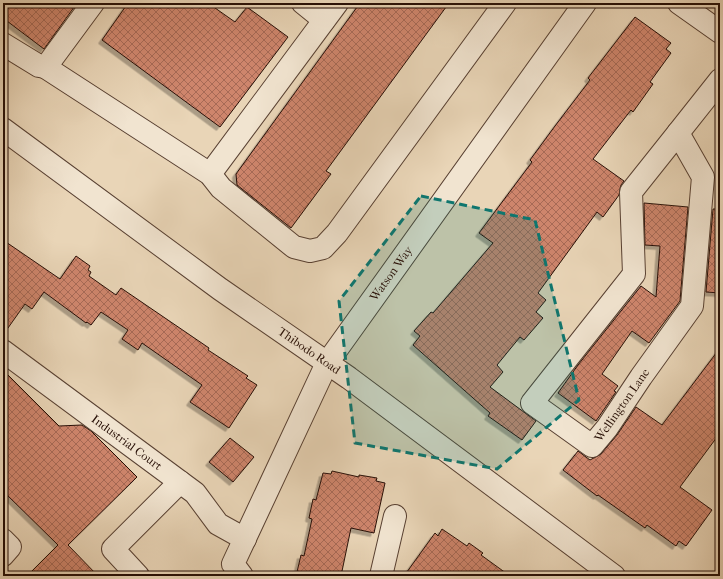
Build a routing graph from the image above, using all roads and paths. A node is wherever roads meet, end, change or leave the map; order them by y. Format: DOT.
graph roads {
  1 [pos="93,3"];
  2 [pos="303,3"];
  3 [pos="337,3"];
  4 [pos="505,3"];
  5 [pos="584,3"];
  6 [pos="679,3"];
  7 [pos="324,20"];
  8 [pos="720,32"];
  9 [pos="3,44"];
  10 [pos="44,67"];
  11 [pos="720,80"];
  12 [pos="3,129"];
  13 [pos="678,133"];
  14 [pos="210,174"];
  15 [pos="3,351"];
  16 [pos="327,363"];
  17 [pos="180,482"];
  18 [pos="395,516"];
  19 [pos="245,538"];
  20 [pos="3,540"];
  21 [pos="3,555"];
  22 [pos="238,570"];
  23 [pos="138,576"];
  24 [pos="381,576"];
  25 [pos="614,576"];
  1 -- 10 [label="street"];
  2 -- 7 [label="street"];
  3 -- 7 [label="street"];
  4 -- 14 [label="street"];
  5 -- 16 [label="street, Watson Way"];
  6 -- 8 [label="street"];
  7 -- 14 [label="street"];
  9 -- 10 [label="street"];
  10 -- 14 [label="street"];
  11 -- 13 [label="street, Wellington Lane"];
  12 -- 16 [label="street, Thibodo Road"];
  13 -- 13 [label="street, Wellington Lane"];
  15 -- 17 [label="street, Industrial Court"];
  16 -- 19 [label="street, Watson Way"];
  16 -- 25 [label="street, Thibodo Road"];
  17 -- 19 [label="street, Industrial Court"];
  17 -- 23 [label="street"];
  18 -- 24 [label="street"];
  19 -- 22 [label="street, Watson Way"];
  20 -- 21 [label="street"];
}
